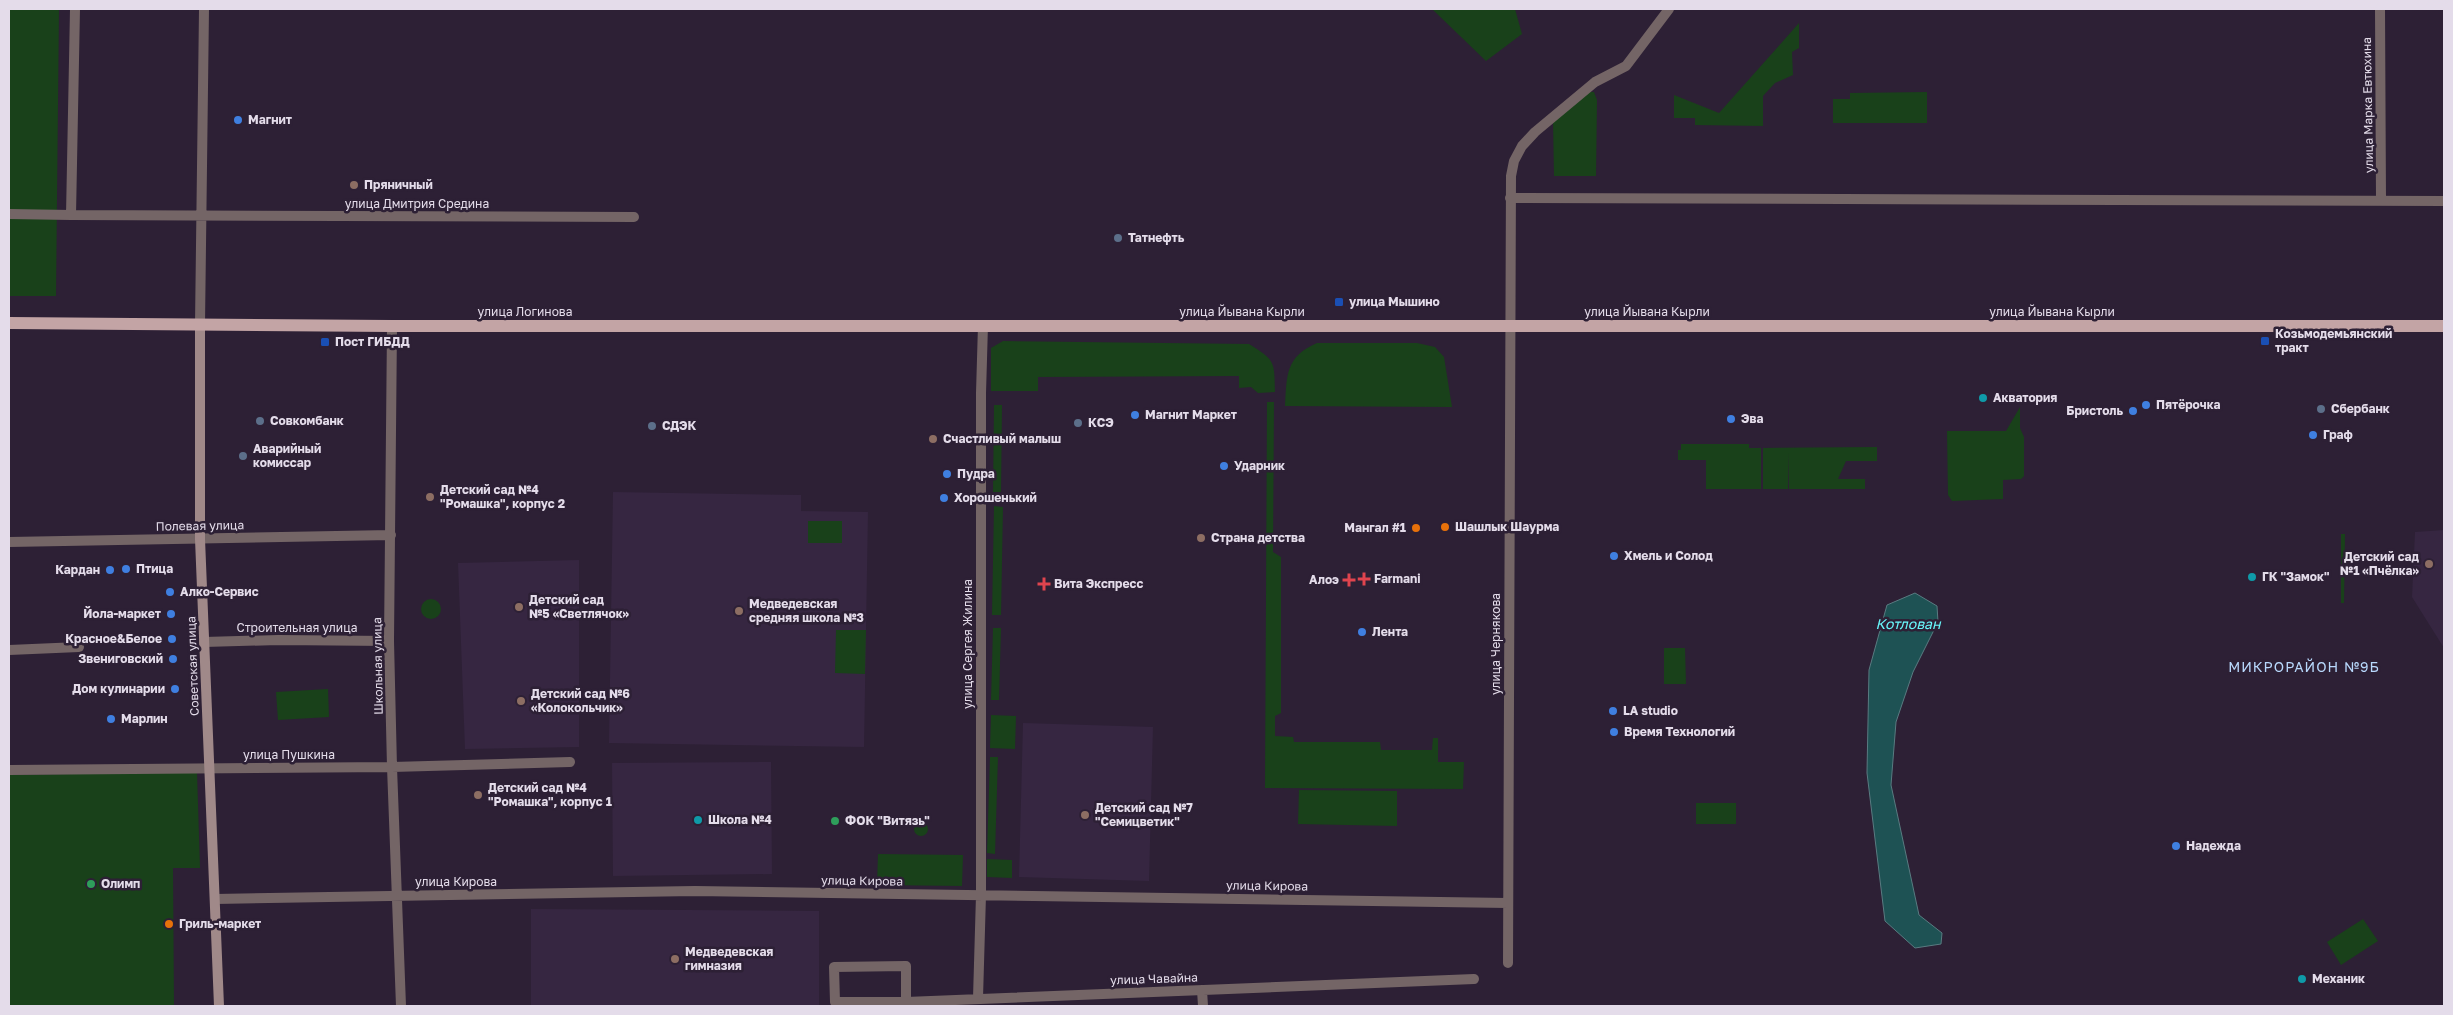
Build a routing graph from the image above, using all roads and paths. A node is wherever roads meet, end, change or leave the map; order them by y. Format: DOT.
graph roads {
  1 [pos="74,9"];
  2 [pos="204,9"];
  3 [pos="1669,9"];
  4 [pos="2380,9"];
  5 [pos="1510,198"];
  6 [pos="2381,201"];
  7 [pos="2444,201"];
  8 [pos="9,214"];
  9 [pos="71,215"];
  10 [pos="201,216"];
  11 [pos="634,217"];
  12 [pos="9,323"];
  13 [pos="200,324"];
  14 [pos="850,325"];
  15 [pos="984,325"];
  16 [pos="392,326"];
  17 [pos="1509,326"];
  18 [pos="2444,326"];
  19 [pos="391,536"];
  20 [pos="200,538"];
  21 [pos="9,542"];
  22 [pos="389,641"];
  23 [pos="204,642"];
  24 [pos="79,647"];
  25 [pos="9,650"];
  26 [pos="570,762"];
  27 [pos="210,767"];
  28 [pos="392,767"];
  29 [pos="9,770"];
  30 [pos="396,895"];
  31 [pos="981,895"];
  32 [pos="215,899"];
  33 [pos="1508,903"];
  34 [pos="1508,963"];
  35 [pos="1474,979"];
  36 [pos="1202,990"];
  37 [pos="978,998"];
  38 [pos="906,1002"];
  39 [pos="219,1006"];
  40 [pos="401,1006"];
  41 [pos="1203,1006"];
  1 -- 9 [label="street"];
  2 -- 10 [label="street"];
  3 -- 5 [label="street, улица Чернякова"];
  4 -- 6 [label="street, улица Марка Евтюхина"];
  5 -- 6 [label="street"];
  5 -- 17 [label="street, улица Чернякова"];
  6 -- 7 [label="street"];
  8 -- 9 [label="street"];
  9 -- 10 [label="street, улица Дмитрия Средина"];
  10 -- 11 [label="street, улица Дмитрия Средина"];
  10 -- 13 [label="street"];
  12 -- 13 [label="main road, улица Логинова"];
  13 -- 16 [label="main road, улица Логинова"];
  13 -- 20 [label="main road, Советская улица"];
  14 -- 15 [label="main road, улица Йывана Кырли"];
  14 -- 16 [label="main road, улица Логинова"];
  15 -- 17 [label="main road, улица Йывана Кырли"];
  15 -- 31 [label="street, улица Сергея Жилина"];
  16 -- 19 [label="street, Школьная улица"];
  17 -- 18 [label="main road, улица Йывана Кырли"];
  17 -- 33 [label="street, улица Чернякова"];
  19 -- 20 [label="street, Полевая улица"];
  19 -- 22 [label="street, Школьная улица"];
  20 -- 21 [label="street, Полевая улица"];
  20 -- 23 [label="main road, Советская улица"];
  22 -- 23 [label="street, Строительная улица"];
  22 -- 28 [label="street, Школьная улица"];
  23 -- 27 [label="main road, Советская улица"];
  24 -- 25 [label="street"];
  26 -- 28 [label="street, улица Пушкина"];
  27 -- 28 [label="street, улица Пушкина"];
  27 -- 29 [label="street, улица Пушкина"];
  27 -- 32 [label="main road, Советская улица"];
  28 -- 30 [label="street, Школьная улица"];
  30 -- 31 [label="street, улица Кирова"];
  30 -- 32 [label="street, улица Кирова"];
  30 -- 40 [label="street, Школьная улица"];
  31 -- 33 [label="street, улица Кирова"];
  31 -- 37 [label="street, улица Сергея Жилина"];
  32 -- 39 [label="main road, Советская улица"];
  33 -- 34 [label="street, улица Чернякова"];
  35 -- 36 [label="street, улица Чавайна"];
  36 -- 37 [label="street, улица Чавайна"];
  36 -- 41 [label="street"];
  37 -- 38 [label="street, улица Чавайна"];
  38 -- 38 [label="street, улица Чавайна"];
}
